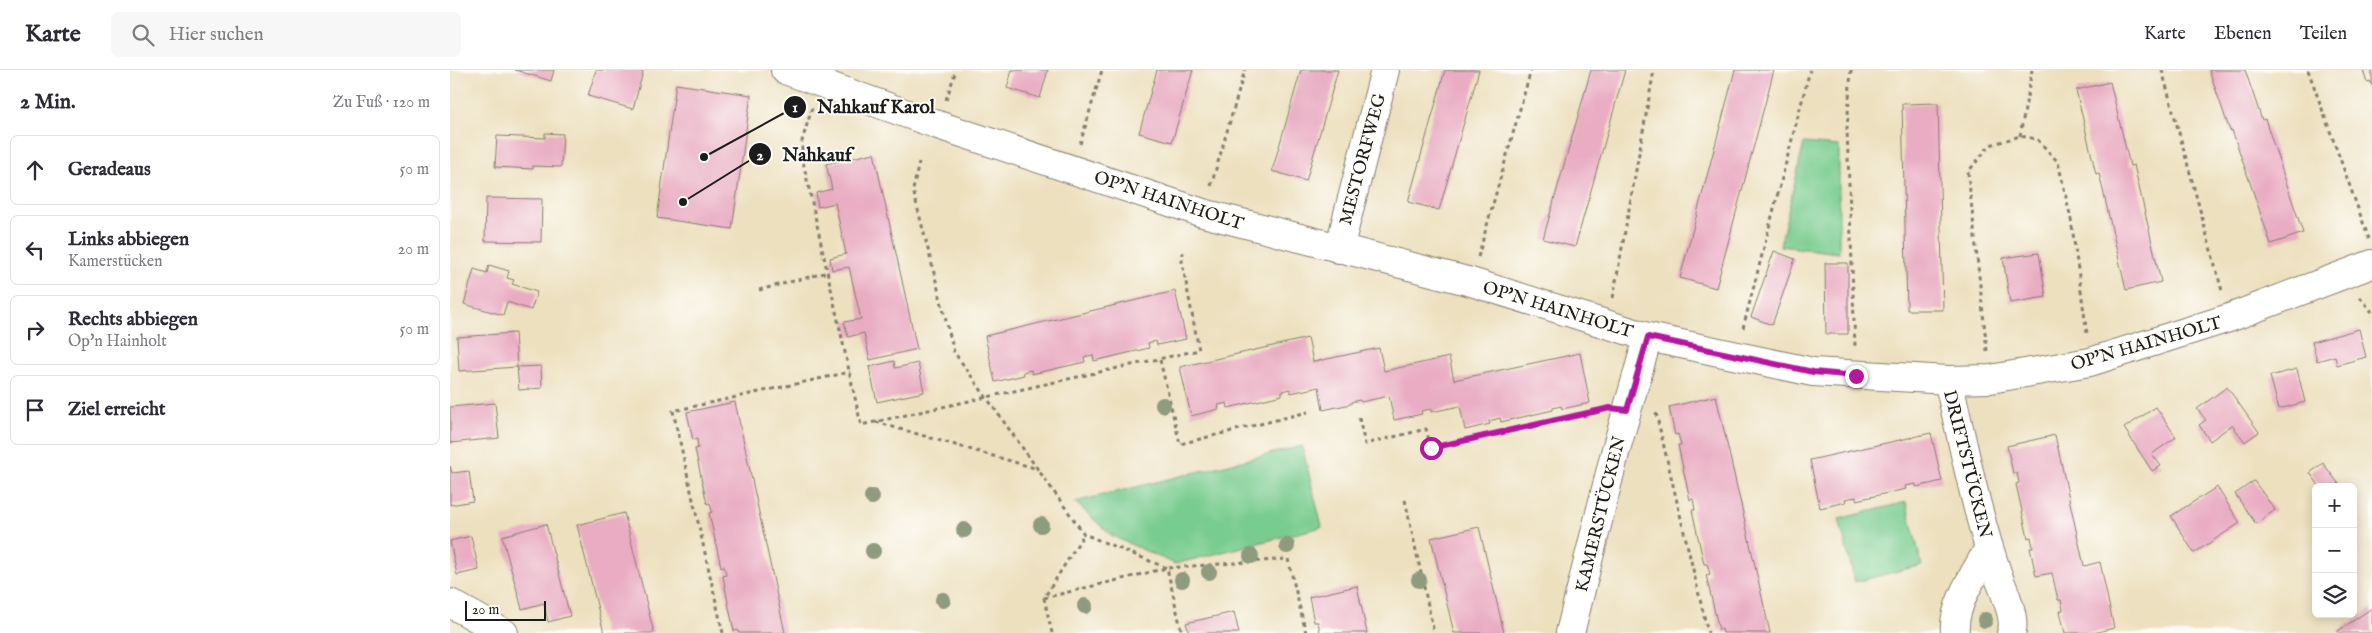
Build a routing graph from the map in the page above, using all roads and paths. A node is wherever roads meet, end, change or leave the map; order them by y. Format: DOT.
graph roads {
  1 [pos="785,70"];
  2 [pos="1102,70"];
  3 [pos="1245,70"];
  4 [pos="1385,70"];
  5 [pos="1531,70"];
  6 [pos="1654,70"];
  7 [pos="1810,70"];
  8 [pos="1851,70"];
  9 [pos="2032,70"];
  10 [pos="2162,70"];
  11 [pos="2308,70"];
  12 [pos="815,100"];
  13 [pos="2020,136"];
  14 [pos="919,162"];
  15 [pos="1073,169"];
  16 [pos="1204,214"];
  17 [pos="2372,247"];
  18 [pos="1339,249"];
  19 [pos="1182,252"];
  20 [pos="2372,264"];
  21 [pos="828,272"];
  22 [pos="1470,282"];
  23 [pos="759,290"];
  24 [pos="2229,318"];
  25 [pos="1608,326"];
  26 [pos="1648,337"];
  27 [pos="1736,356"];
  28 [pos="1160,360"];
  29 [pos="2090,362"];
  30 [pos="850,372"];
  31 [pos="1856,376"];
  32 [pos="1990,379"];
  33 [pos="1948,380"];
  34 [pos="988,397"];
  35 [pos="1653,404"];
  36 [pos="1627,410"];
  37 [pos="1308,412"];
  38 [pos="1359,418"];
  39 [pos="875,422"];
  40 [pos="1039,470"];
  41 [pos="1405,500"];
  42 [pos="1084,534"];
  43 [pos="1988,548"];
  44 [pos="1167,568"];
  45 [pos="1044,598"];
  46 [pos="450,603"];
  47 [pos="504,633"];
  48 [pos="723,633"];
  49 [pos="1052,633"];
  50 [pos="1182,633"];
  51 [pos="1306,633"];
  52 [pos="1434,633"];
  53 [pos="1570,633"];
  54 [pos="1708,633"];
  55 [pos="1955,633"];
  56 [pos="2011,633"];
  1 -- 15 [label="street, OP'N HAINHOLT"];
  2 -- 15 [label="path"];
  3 -- 16 [label="path"];
  4 -- 18 [label="street, MESTORFWEG"];
  5 -- 22 [label="path"];
  6 -- 25 [label="path"];
  7 -- 27 [label="path"];
  8 -- 31 [label="path"];
  9 -- 13 [label="path"];
  10 -- 24 [label="path"];
  11 -- 17 [label="path"];
  12 -- 21 [label="path"];
  13 -- 29 [label="path"];
  13 -- 32 [label="path"];
  14 -- 34 [label="path"];
  15 -- 16 [label="street, OP'N HAINHOLT"];
  16 -- 18 [label="street, OP'N HAINHOLT"];
  18 -- 22 [label="street, OP'N HAINHOLT"];
  19 -- 28 [label="path"];
  20 -- 24 [label="street, OP'N HAINHOLT"];
  21 -- 23 [label="path"];
  21 -- 30 [label="path"];
  22 -- 25 [label="street, OP'N HAINHOLT"];
  24 -- 29 [label="street, OP'N HAINHOLT"];
  25 -- 26 [label="street, OP'N HAINHOLT"];
  26 -- 27 [label="street, OP'N HAINHOLT"];
  26 -- 36 [label="street, KAMERSTÜCKEN"];
  27 -- 31 [label="street, OP'N HAINHOLT"];
  28 -- 34 [label="path"];
  28 -- 37 [label="path"];
  29 -- 32 [label="street, OP'N HAINHOLT"];
  30 -- 39 [label="path"];
  30 -- 48 [label="path"];
  31 -- 33 [label="street, OP'N HAINHOLT"];
  32 -- 33 [label="street, OP'N HAINHOLT"];
  33 -- 43 [label="street, DRIFTSTÜCKEN"];
  34 -- 39 [label="path"];
  34 -- 40 [label="path"];
  35 -- 54 [label="path"];
  36 -- 38 [label="path"];
  36 -- 53 [label="street, KAMERSTÜCKEN"];
  39 -- 40 [label="path"];
  40 -- 42 [label="path"];
  41 -- 52 [label="path"];
  42 -- 44 [label="path"];
  42 -- 45 [label="path"];
  43 -- 55 [label="street, DRIFTSTÜCKEN"];
  43 -- 56 [label="street, DRIFTSTÜCKEN"];
  44 -- 45 [label="path"];
  44 -- 50 [label="path"];
  44 -- 51 [label="path"];
  45 -- 49 [label="path"];
  46 -- 47 [label="street"];
}
